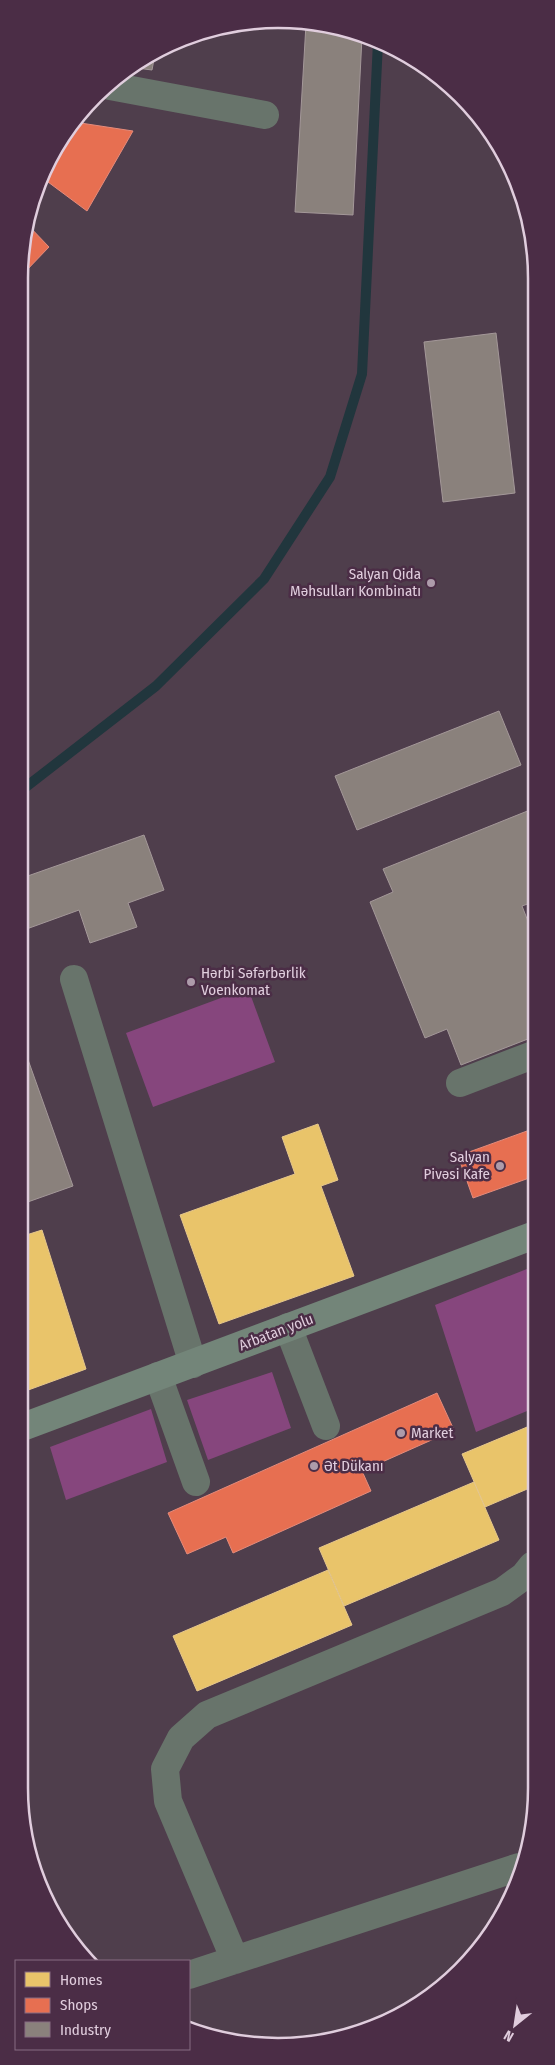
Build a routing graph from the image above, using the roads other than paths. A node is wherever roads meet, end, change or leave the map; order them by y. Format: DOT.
graph roads {
  1 [pos="116,87"];
  2 [pos="264,115"];
  3 [pos="74,979"];
  4 [pos="528,1057"];
  5 [pos="460,1083"];
  6 [pos="528,1238"];
  7 [pos="288,1328"];
  8 [pos="193,1364"];
  9 [pos="158,1376"];
  10 [pos="28,1425"];
  11 [pos="326,1426"];
  12 [pos="196,1482"];
  13 [pos="528,1571"];
  14 [pos="514,1869"];
  15 [pos="235,1960"];
  16 [pos="190,1975"];
  1 -- 2 [label="street"];
  3 -- 8 [label="street"];
  4 -- 5 [label="street"];
  6 -- 7 [label="main road, Arbatan yolu"];
  7 -- 8 [label="main road, Arbatan yolu"];
  7 -- 11 [label="street"];
  8 -- 9 [label="main road, Arbatan yolu"];
  9 -- 10 [label="main road, Arbatan yolu"];
  9 -- 12 [label="street"];
  13 -- 15 [label="street"];
  14 -- 15 [label="street"];
  15 -- 16 [label="street"];
}
